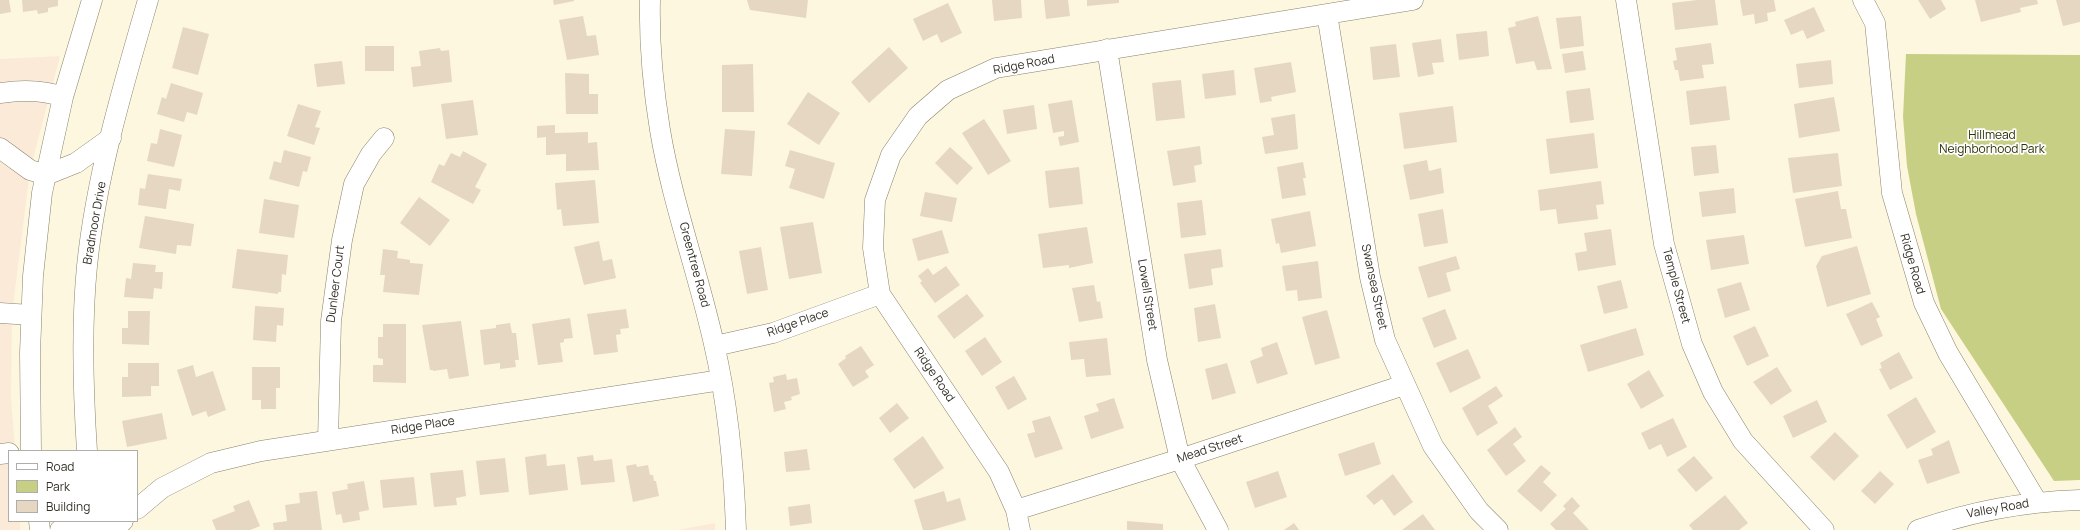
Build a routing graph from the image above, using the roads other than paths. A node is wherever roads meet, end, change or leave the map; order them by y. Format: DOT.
graph roads {
  1 [pos="92,0"];
  2 [pos="148,0"];
  3 [pos="650,0"];
  4 [pos="1413,0"];
  5 [pos="1626,0"];
  6 [pos="1863,0"];
  7 [pos="1327,14"];
  8 [pos="1108,49"];
  9 [pos="0,93"];
  10 [pos="63,97"];
  11 [pos="111,138"];
  12 [pos="384,138"];
  13 [pos="0,148"];
  14 [pos="46,176"];
  15 [pos="880,294"];
  16 [pos="0,313"];
  17 [pos="31,315"];
  18 [pos="715,346"];
  19 [pos="721,380"];
  20 [pos="1404,385"];
  21 [pos="328,440"];
  22 [pos="31,450"];
  23 [pos="87,450"];
  24 [pos="1180,459"];
  25 [pos="2080,500"];
  26 [pos="2037,502"];
  27 [pos="138,508"];
  28 [pos="1016,510"];
  29 [pos="121,522"];
  30 [pos="94,526"];
  31 [pos="730,528"];
  32 [pos="60,530"];
  33 [pos="1020,530"];
  34 [pos="1218,530"];
  35 [pos="1498,530"];
  36 [pos="1824,530"];
  37 [pos="1918,530"];
  1 -- 10 [label="street"];
  2 -- 11 [label="street, Bradmoor Drive"];
  3 -- 18 [label="street, Greentree Road"];
  4 -- 7 [label="street, Ridge Road"];
  5 -- 36 [label="street, Temple Street"];
  6 -- 26 [label="street, Ridge Road"];
  7 -- 8 [label="street, Ridge Road"];
  7 -- 20 [label="street, Swansea Street"];
  8 -- 15 [label="street, Ridge Road"];
  8 -- 24 [label="street, Lowell Street"];
  9 -- 10 [label="street"];
  10 -- 14 [label="street"];
  11 -- 14 [label="street"];
  11 -- 23 [label="street, Bradmoor Drive"];
  12 -- 21 [label="street, Dunleer Court"];
  13 -- 14 [label="street"];
  14 -- 17 [label="street"];
  15 -- 18 [label="street, Ridge Place"];
  15 -- 28 [label="street, Ridge Road"];
  16 -- 17 [label="street"];
  17 -- 22 [label="street"];
  18 -- 19 [label="street, Greentree Road"];
  19 -- 21 [label="street, Ridge Place"];
  19 -- 31 [label="street, Greentree Road"];
  20 -- 24 [label="street, Mead Street"];
  20 -- 35 [label="street, Swansea Street"];
  21 -- 27 [label="street, Ridge Place"];
  24 -- 28 [label="street, Mead Street"];
  24 -- 34 [label="street, Lowell Street"];
  25 -- 26 [label="street, Valley Road"];
  26 -- 37 [label="street, Valley Road"];
  28 -- 33 [label="street, Ridge Road"];
  29 -- 30 [label="street"];
  30 -- 32 [label="street"];
}
